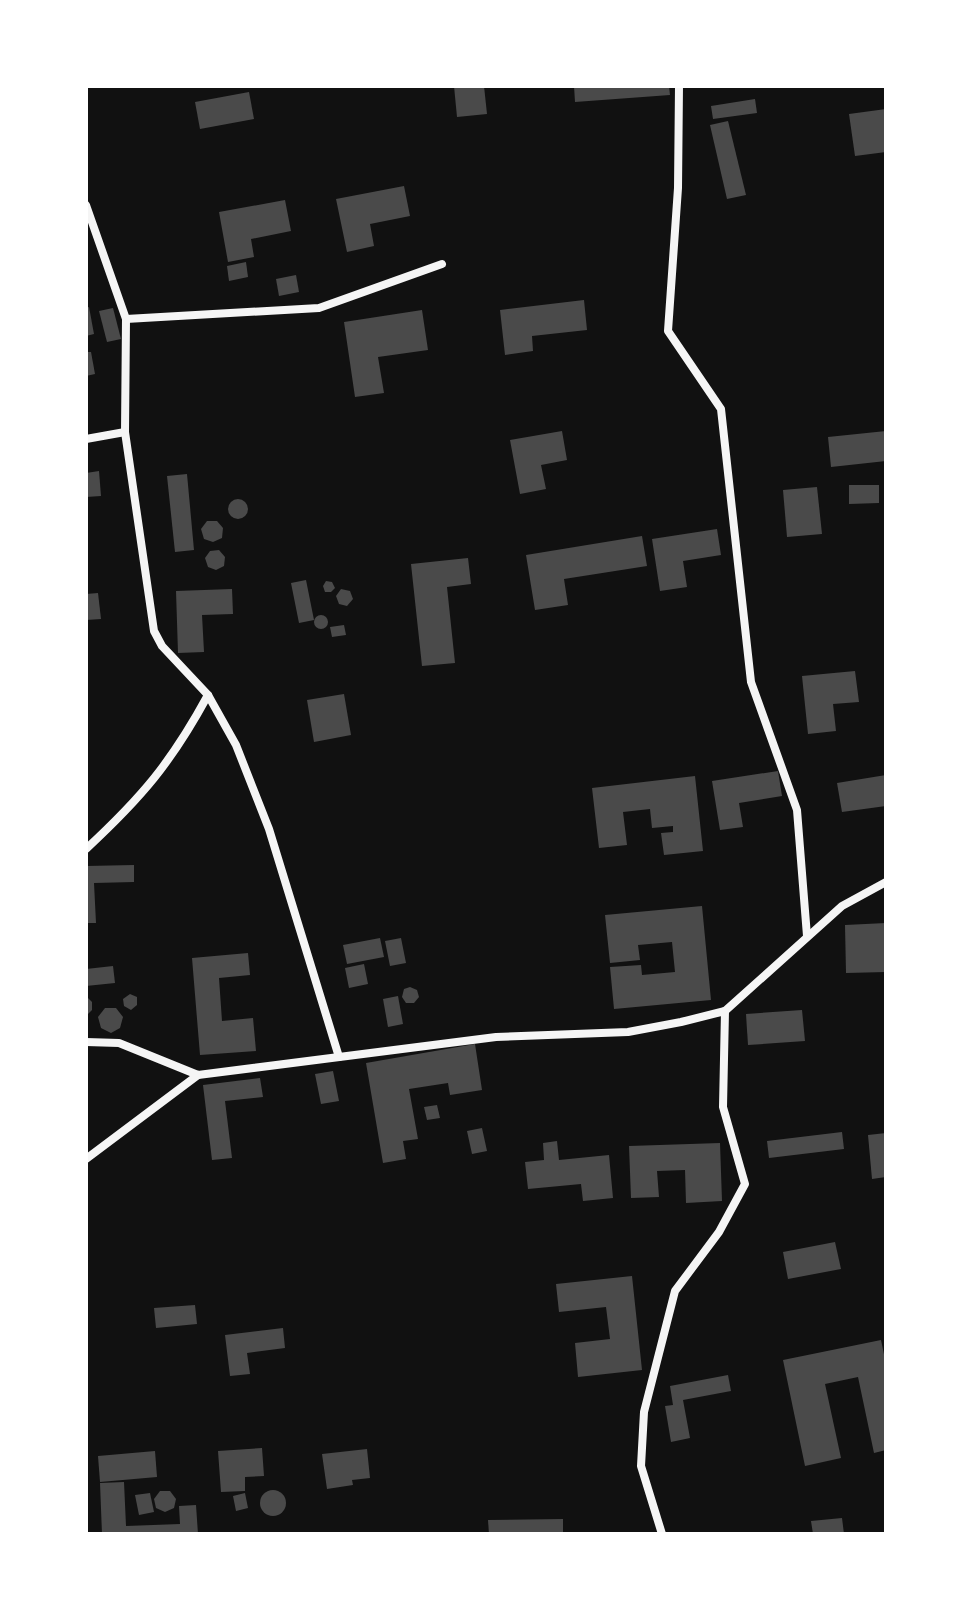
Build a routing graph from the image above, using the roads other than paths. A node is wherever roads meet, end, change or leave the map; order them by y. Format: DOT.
graph roads {
  1 [pos="679,86"];
  2 [pos="86,205"];
  3 [pos="442,264"];
  4 [pos="126,319"];
  5 [pos="125,432"];
  6 [pos="86,439"];
  7 [pos="208,695"];
  8 [pos="86,849"];
  9 [pos="886,882"];
  10 [pos="807,936"];
  11 [pos="725,1011"];
  12 [pos="86,1042"];
  13 [pos="339,1057"];
  14 [pos="198,1075"];
  15 [pos="86,1159"];
  16 [pos="662,1534"];
  1 -- 10 [label="street"];
  2 -- 4 [label="street"];
  3 -- 4 [label="street"];
  4 -- 5 [label="street"];
  5 -- 6 [label="street"];
  5 -- 7 [label="street"];
  7 -- 8 [label="street"];
  7 -- 13 [label="street"];
  9 -- 10 [label="street"];
  10 -- 11 [label="street"];
  11 -- 13 [label="street"];
  11 -- 16 [label="street"];
  12 -- 14 [label="street"];
  13 -- 14 [label="street"];
  14 -- 15 [label="street"];
}
